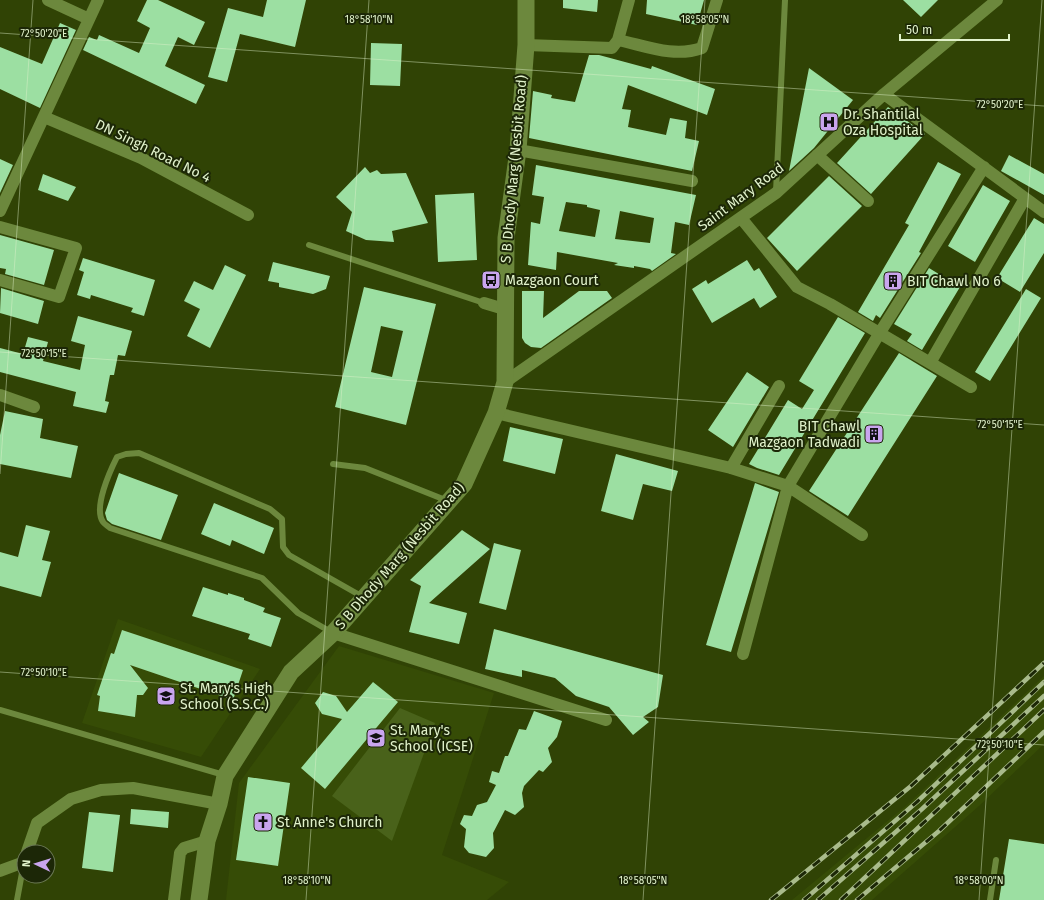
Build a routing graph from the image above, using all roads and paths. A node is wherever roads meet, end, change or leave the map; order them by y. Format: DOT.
graph roads {
  1 [pos="48,0"];
  2 [pos="98,0"];
  3 [pos="526,0"];
  4 [pos="629,0"];
  5 [pos="717,0"];
  6 [pos="785,0"];
  7 [pos="997,0"];
  8 [pos="89,19"];
  9 [pos="618,40"];
  10 [pos="526,45"];
  11 [pos="884,94"];
  12 [pos="44,117"];
  13 [pos="518,150"];
  14 [pos="817,155"];
  15 [pos="984,167"];
  16 [pos="692,181"];
  17 [pos="776,193"];
  18 [pos="1026,198"];
  19 [pos="868,201"];
  20 [pos="0,211"];
  21 [pos="1044,212"];
  22 [pos="248,215"];
  23 [pos="741,218"];
  24 [pos="0,227"];
  25 [pos="309,245"];
  26 [pos="0,280"];
  27 [pos="484,303"];
  28 [pos="504,309"];
  29 [pos="879,334"];
  30 [pos="930,363"];
  31 [pos="505,382"];
  32 [pos="779,386"];
  33 [pos="971,387"];
  34 [pos="0,395"];
  35 [pos="34,407"];
  36 [pos="496,412"];
  37 [pos="333,464"];
  38 [pos="731,468"];
  39 [pos="788,486"];
  40 [pos="449,501"];
  41 [pos="862,535"];
  42 [pos="364,598"];
  43 [pos="333,633"];
  44 [pos="743,654"];
  45 [pos="0,710"];
  46 [pos="606,720"];
  47 [pos="225,776"];
  48 [pos="219,804"];
  49 [pos="207,841"];
  50 [pos="30,844"];
  51 [pos="996,860"];
  52 [pos="16,865"];
  53 [pos="0,871"];
  54 [pos="20,884"];
  55 [pos="17,900"];
  56 [pos="174,900"];
  57 [pos="199,900"];
  58 [pos="990,900"];
  1 -- 8 [label="street"];
  2 -- 8 [label="street"];
  3 -- 10 [label="main road, S B Dhody Marg (Nesbit Road)"];
  4 -- 9 [label="street"];
  5 -- 9 [label="street"];
  6 -- 17 [label="lane"];
  7 -- 11 [label="street, Saint Mary Road"];
  8 -- 12 [label="street"];
  9 -- 10 [label="street"];
  10 -- 13 [label="main road, S B Dhody Marg (Nesbit Road)"];
  11 -- 14 [label="street, Saint Mary Road"];
  11 -- 15 [label="street"];
  12 -- 20 [label="street"];
  12 -- 22 [label="street, DN Singh Road No 4"];
  13 -- 16 [label="street"];
  13 -- 28 [label="main road, S B Dhody Marg (Nesbit Road)"];
  14 -- 17 [label="street, Saint Mary Road"];
  14 -- 19 [label="street"];
  15 -- 18 [label="street"];
  15 -- 29 [label="street"];
  17 -- 23 [label="street, Saint Mary Road"];
  18 -- 21 [label="street"];
  18 -- 30 [label="street"];
  23 -- 29 [label="street"];
  23 -- 31 [label="street, Saint Mary Road"];
  24 -- 26 [label="street"];
  25 -- 27 [label="lane"];
  27 -- 28 [label="street"];
  28 -- 31 [label="main road, S B Dhody Marg (Nesbit Road)"];
  29 -- 30 [label="street"];
  29 -- 39 [label="street"];
  30 -- 33 [label="street"];
  31 -- 36 [label="main road, S B Dhody Marg (Nesbit Road)"];
  32 -- 38 [label="street"];
  34 -- 35 [label="street"];
  36 -- 38 [label="street"];
  36 -- 40 [label="main road, S B Dhody Marg (Nesbit Road)"];
  37 -- 40 [label="lane"];
  38 -- 39 [label="street"];
  39 -- 41 [label="street"];
  39 -- 44 [label="street"];
  40 -- 42 [label="main road, S B Dhody Marg (Nesbit Road)"];
  42 -- 43 [label="main road, S B Dhody Marg (Nesbit Road)"];
  42 -- 43 [label="lane"];
  43 -- 46 [label="street"];
  43 -- 47 [label="main road, S B Dhody Marg (Nesbit Road)"];
  45 -- 47 [label="lane"];
  47 -- 48 [label="main road, S B Dhody Marg (Nesbit Road)"];
  48 -- 49 [label="main road, S B Dhody Marg (Nesbit Road)"];
  48 -- 50 [label="street"];
  49 -- 56 [label="street"];
  49 -- 57 [label="main road, S B Dhody Marg (Nesbit Road)"];
  51 -- 58 [label="lane"];
  52 -- 53 [label="street"];
  54 -- 55 [label="lane"];
}
